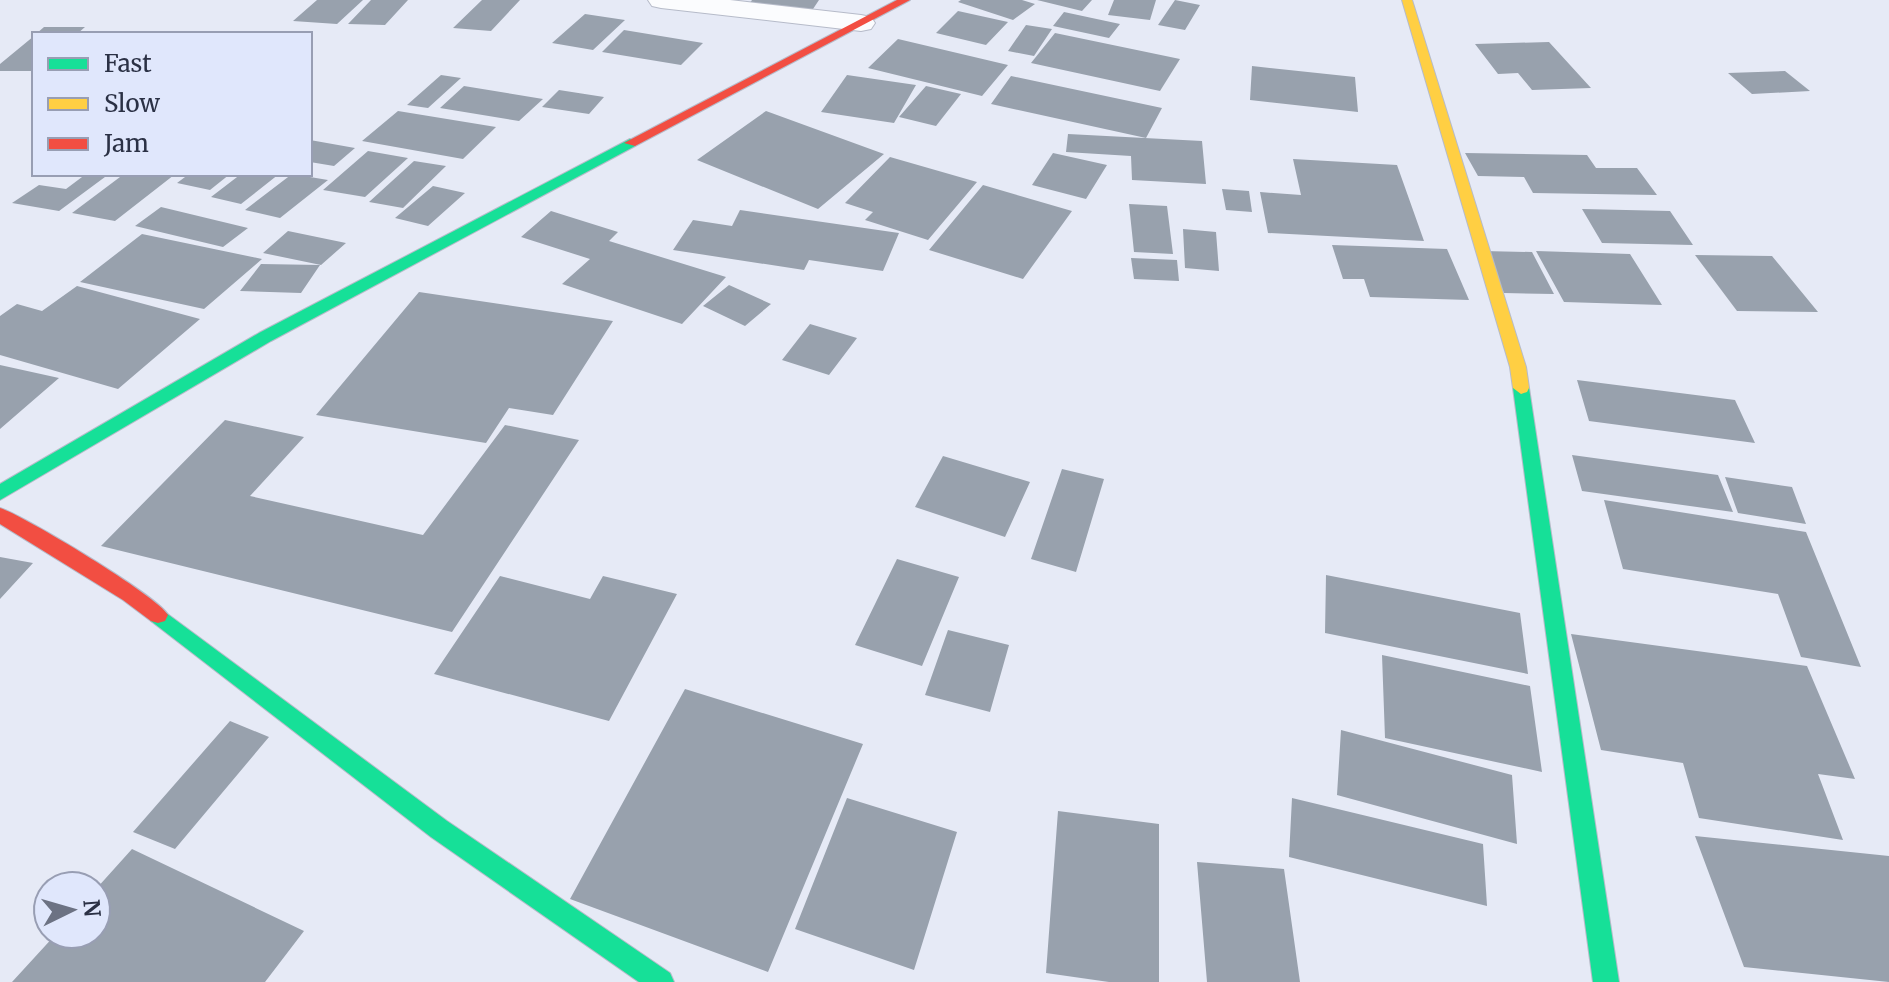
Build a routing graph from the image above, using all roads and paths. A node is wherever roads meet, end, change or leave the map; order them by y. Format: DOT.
graph roads {
  1 [pos="661,0"];
  2 [pos="905,0"];
  3 [pos="1407,0"];
  4 [pos="861,23"];
  5 [pos="0,493"];
  6 [pos="0,515"];
  7 [pos="661,982"];
  8 [pos="1606,982"];
  1 -- 4 [label="street"];
  2 -- 4 [label="street"];
  3 -- 8 [label="street"];
  4 -- 5 [label="street"];
  6 -- 7 [label="street"];
}
